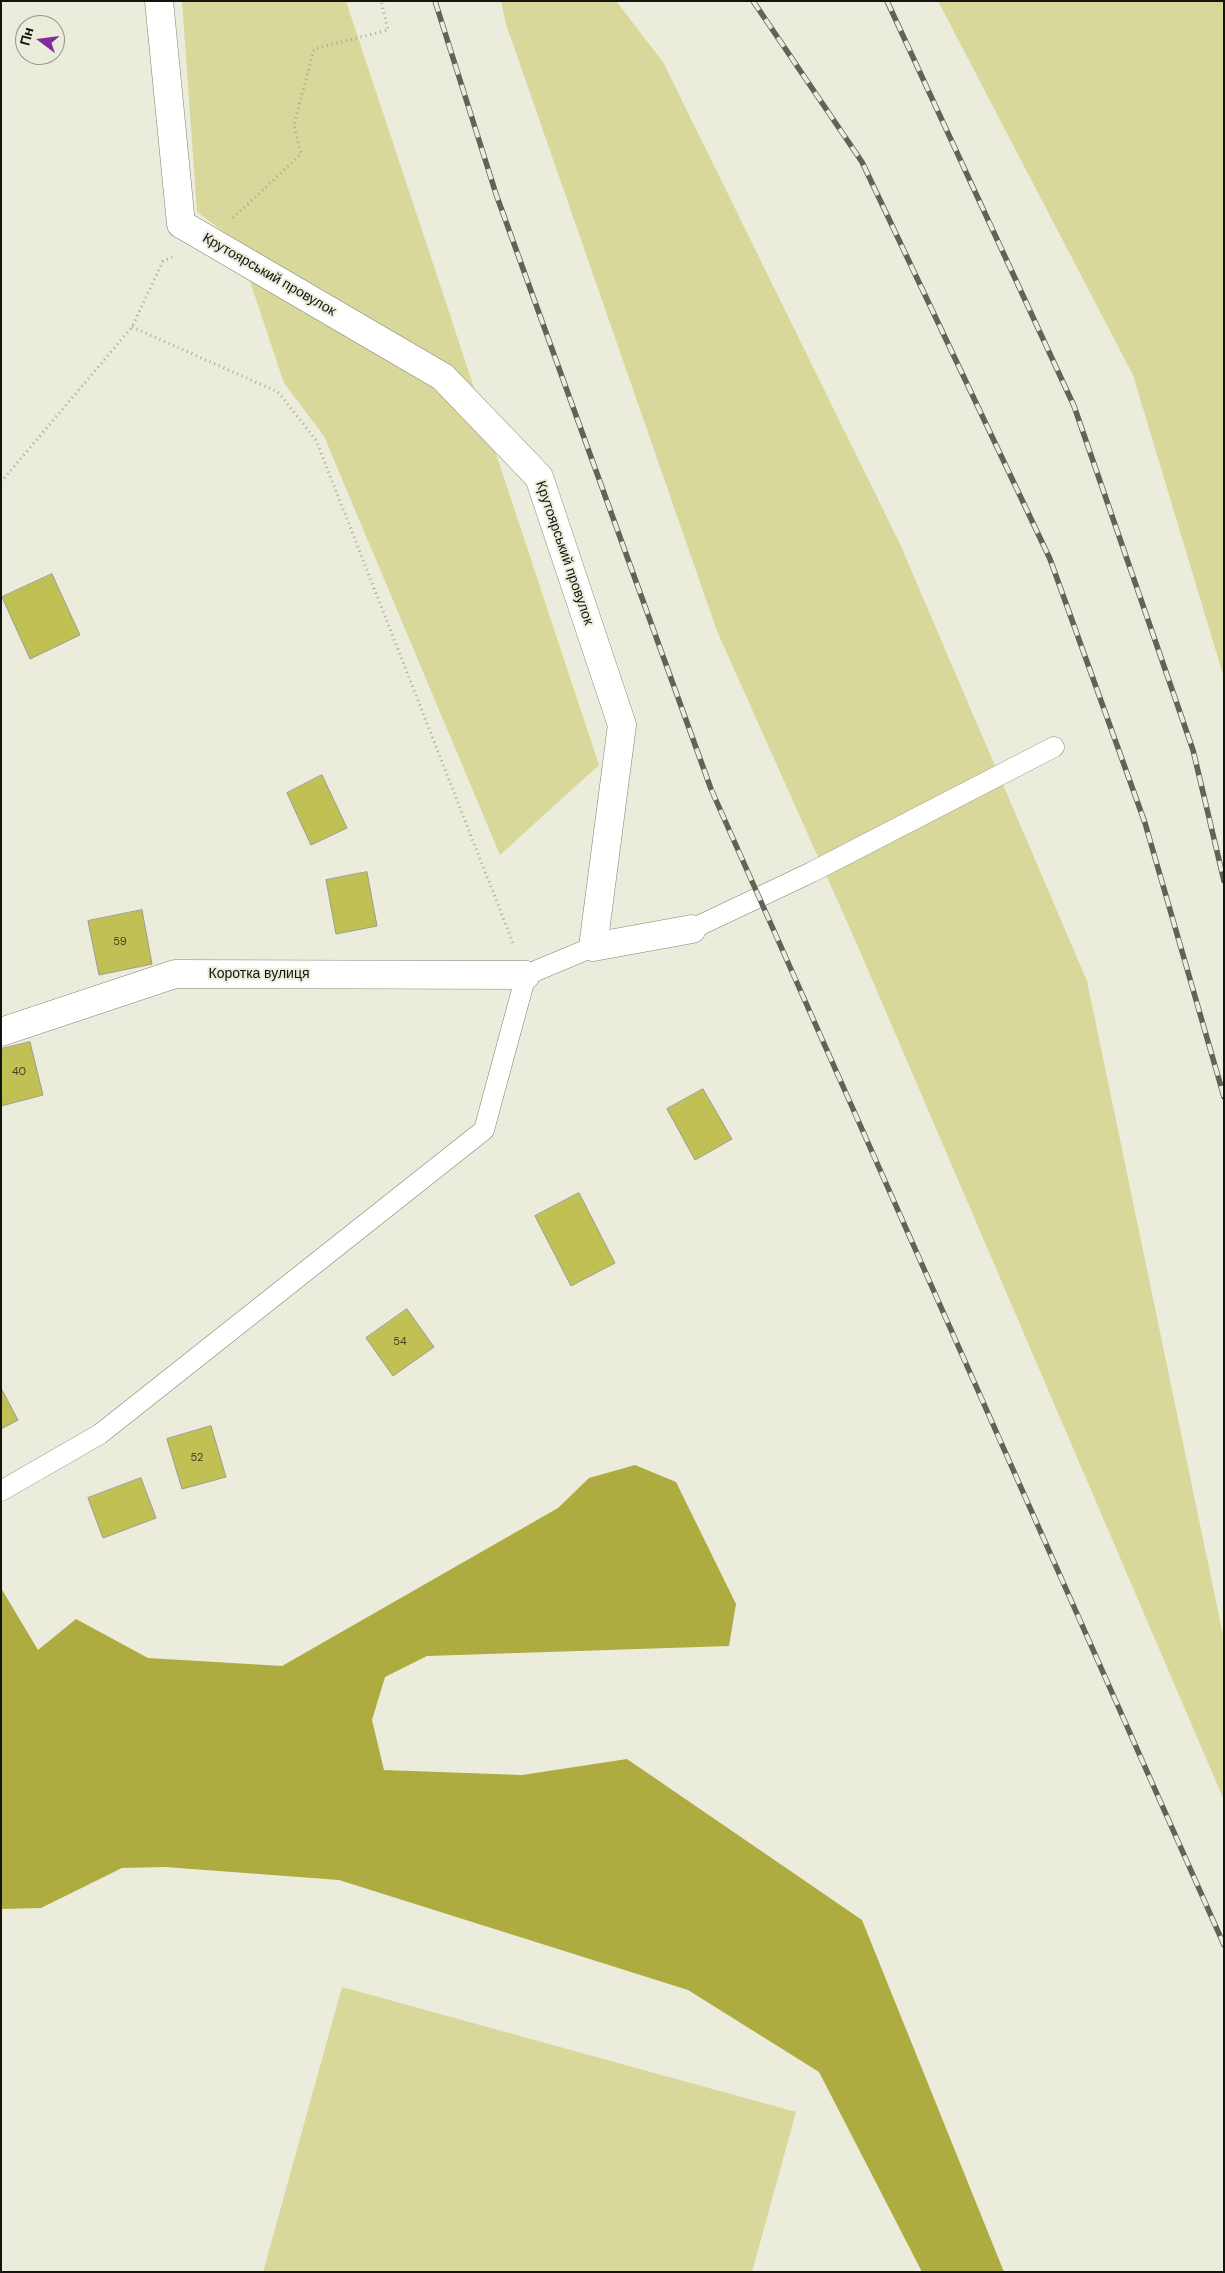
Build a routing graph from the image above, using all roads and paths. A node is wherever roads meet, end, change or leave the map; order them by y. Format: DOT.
graph roads {
  1 [pos="159,1"];
  2 [pos="132,327"];
  3 [pos="1054,747"];
  4 [pos="692,929"];
  5 [pos="593,947"];
  6 [pos="526,975"];
  7 [pos="1,1032"];
  8 [pos="1,1491"];
  1 -- 5 [label="street, Крутоярський провулок"];
  2 -- 6 [label="path"];
  3 -- 4 [label="lane"];
  4 -- 5 [label="street"];
  5 -- 6 [label="lane"];
  6 -- 7 [label="street, Коротка вулиця"];
  6 -- 8 [label="lane"];
}
